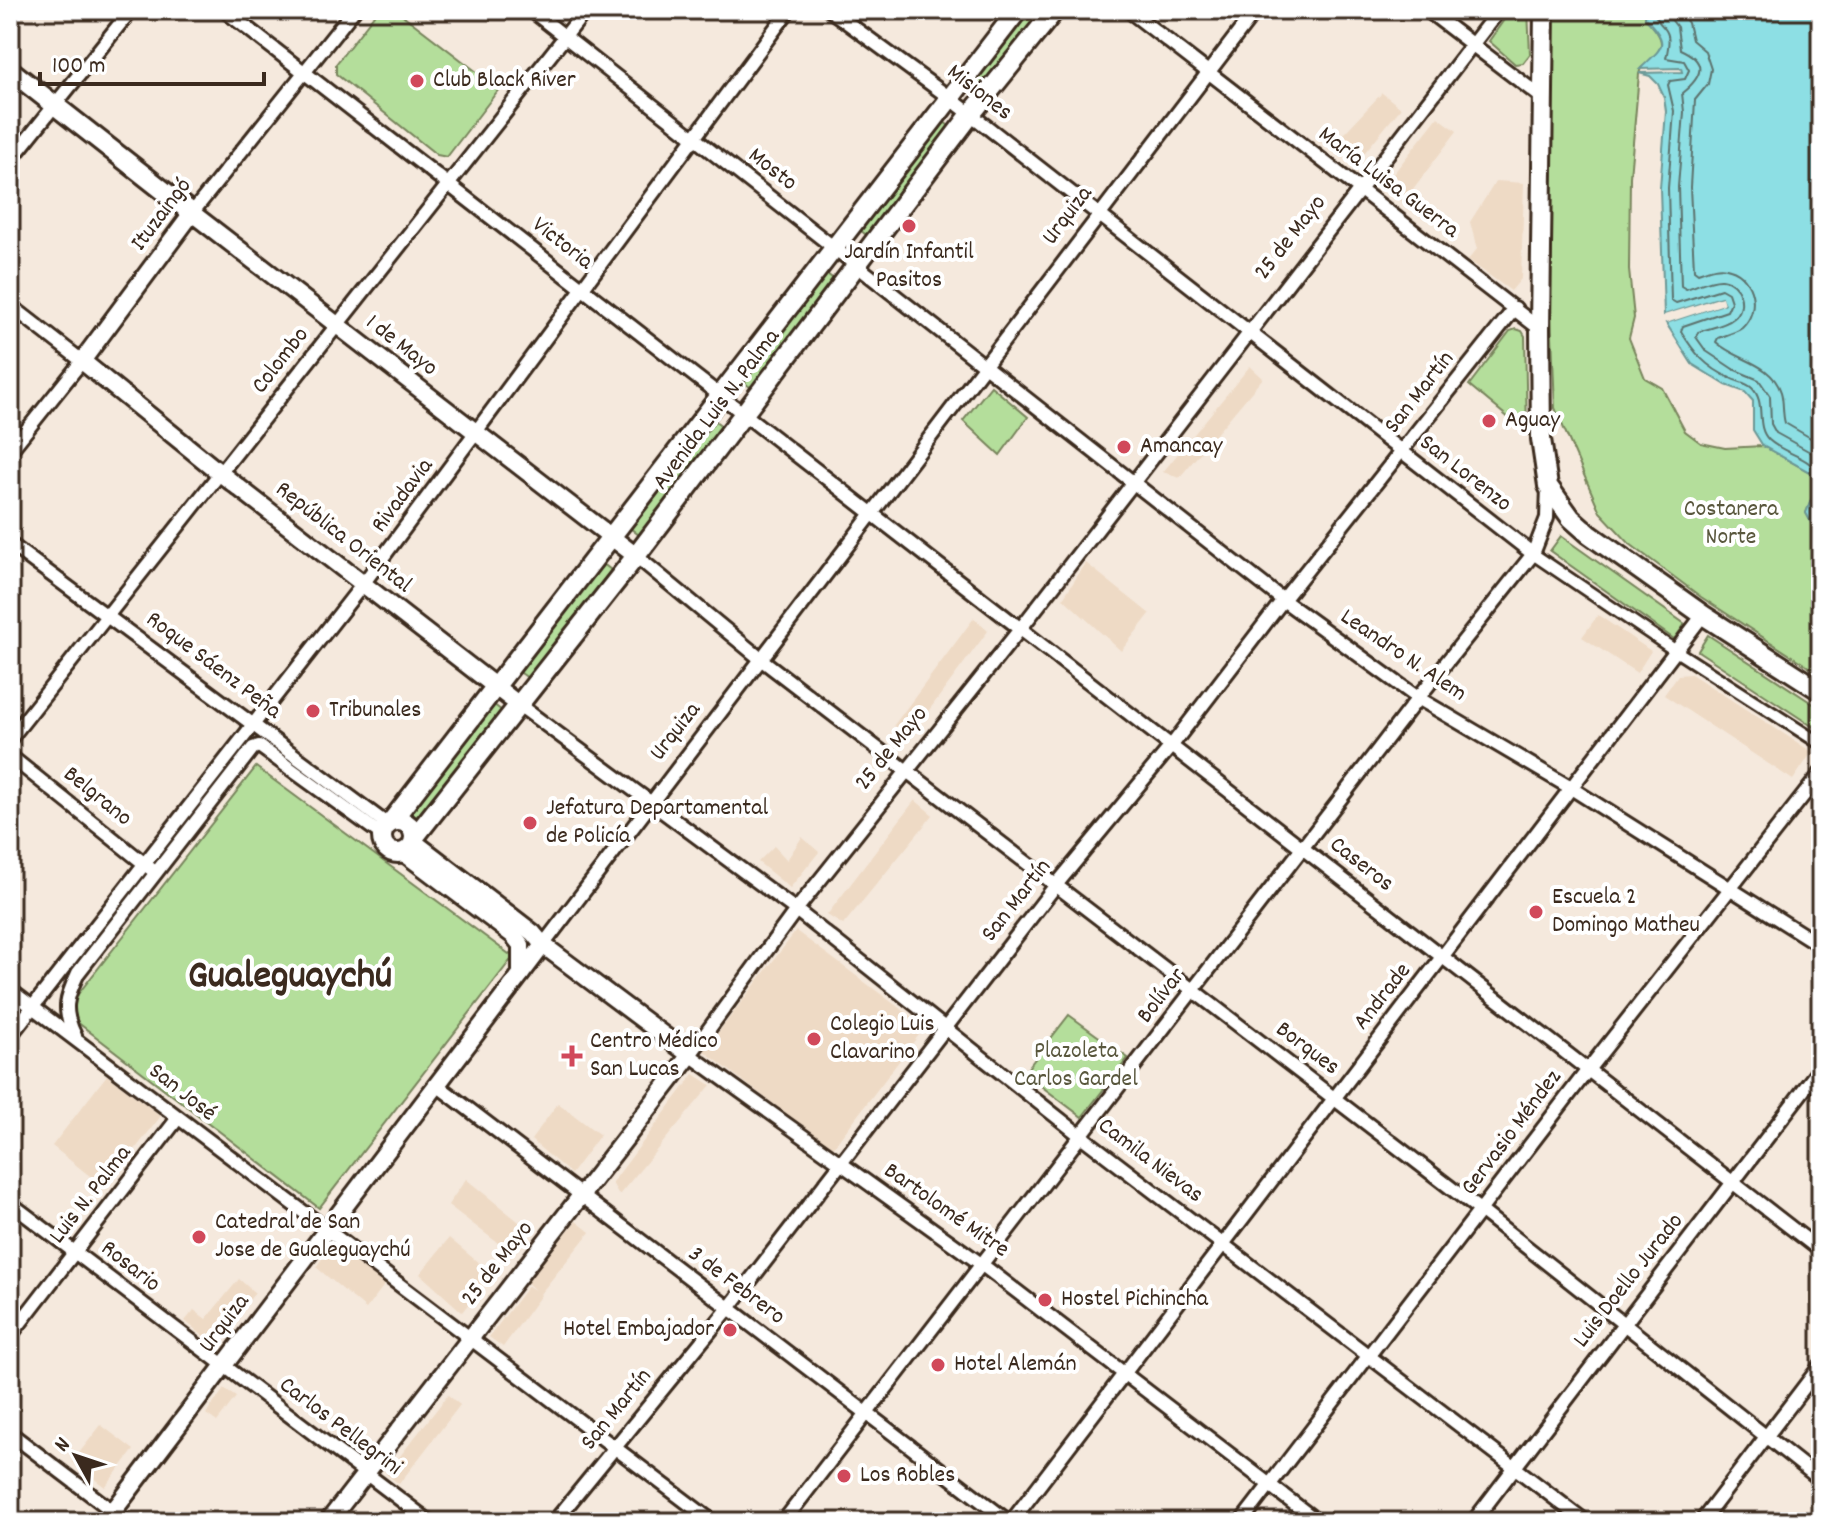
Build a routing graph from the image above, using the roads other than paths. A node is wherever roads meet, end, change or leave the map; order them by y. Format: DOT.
graph roads {
  1 [pos="131,10"];
  2 [pos="224,10"];
  3 [pos="354,10"];
  4 [pos="531,10"];
  5 [pos="586,10"];
  6 [pos="789,10"];
  7 [pos="830,10"];
  8 [pos="1018,10"];
  9 [pos="1055,10"];
  10 [pos="1128,10"];
  11 [pos="1256,10"];
  12 [pos="1427,10"];
  13 [pos="1499,10"];
  14 [pos="1544,10"];
  15 [pos="565,36"];
  16 [pos="1473,45"];
  17 [pos="10,70"];
  18 [pos="305,72"];
  19 [pos="1208,74"];
  20 [pos="1541,97"];
  21 [pos="950,98"];
  22 [pos="55,105"];
  23 [pos="971,114"];
  24 [pos="694,137"];
  25 [pos="10,161"];
  26 [pos="448,184"];
  27 [pos="1360,190"];
  28 [pos="192,213"];
  29 [pos="1098,215"];
  30 [pos="835,247"];
  31 [pos="859,266"];
  32 [pos="583,288"];
  33 [pos="10,305"];
  34 [pos="1515,308"];
  35 [pos="336,326"];
  36 [pos="1540,329"];
  37 [pos="1247,332"];
  38 [pos="82,361"];
  39 [pos="986,365"];
  40 [pos="721,395"];
  41 [pos="745,413"];
  42 [pos="476,435"];
  43 [pos="10,451"];
  44 [pos="1402,452"];
  45 [pos="220,473"];
  46 [pos="1134,481"];
  47 [pos="1548,486"];
  48 [pos="874,513"];
  49 [pos="612,537"];
  50 [pos="10,544"];
  51 [pos="1533,554"];
  52 [pos="636,556"];
  53 [pos="363,584"];
  54 [pos="1283,600"];
  55 [pos="1703,615"];
  56 [pos="107,616"];
  57 [pos="1021,628"];
  58 [pos="1676,651"];
  59 [pos="762,660"];
  60 [pos="495,686"];
  61 [pos="1821,691"];
  62 [pos="1418,698"];
  63 [pos="519,705"];
  64 [pos="252,726"];
  65 [pos="10,739"];
  66 [pos="1821,744"];
  67 [pos="1172,745"];
  68 [pos="10,756"];
  69 [pos="906,769"];
  70 [pos="1821,773"];
  71 [pos="1571,788"];
  72 [pos="651,803"];
  73 [pos="387,827"];
  74 [pos="410,843"];
  75 [pos="1303,847"];
  76 [pos="145,864"];
  77 [pos="156,873"];
  78 [pos="1056,885"];
  79 [pos="1731,890"];
  80 [pos="796,910"];
  81 [pos="543,945"];
  82 [pos="1821,946"];
  83 [pos="1443,956"];
  84 [pos="521,974"];
  85 [pos="10,990"];
  86 [pos="1194,992"];
  87 [pos="33,1007"];
  88 [pos="947,1028"];
  89 [pos="10,1036"];
  90 [pos="76,1039"];
  91 [pos="690,1055"];
  92 [pos="1821,1067"];
  93 [pos="1587,1071"];
  94 [pos="437,1085"];
  95 [pos="1334,1097"];
  96 [pos="178,1118"];
  97 [pos="1081,1136"];
  98 [pos="841,1166"];
  99 [pos="1733,1183"];
  100 [pos="581,1195"];
  101 [pos="10,1203"];
  102 [pos="1481,1211"];
  103 [pos="326,1231"];
  104 [pos="1223,1245"];
  105 [pos="1821,1251"];
  106 [pos="74,1253"];
  107 [pos="981,1264"];
  108 [pos="729,1308"];
  109 [pos="1624,1324"];
  110 [pos="10,1336"];
  111 [pos="470,1340"];
  112 [pos="1369,1356"];
  113 [pos="1821,1365"];
  114 [pos="223,1367"];
  115 [pos="1124,1374"];
  116 [pos="867,1413"];
  117 [pos="10,1433"];
  118 [pos="1766,1436"];
  119 [pos="615,1446"];
  120 [pos="1515,1468"];
  121 [pos="366,1474"];
  122 [pos="1821,1480"];
  123 [pos="1269,1486"];
  124 [pos="109,1516"];
  125 [pos="127,1522"];
  126 [pos="328,1522"];
  127 [pos="430,1522"];
  128 [pos="554,1522"];
  129 [pos="713,1522"];
  130 [pos="783,1522"];
  131 [pos="1010,1522"];
  132 [pos="1241,1522"];
  133 [pos="1318,1522"];
  134 [pos="1473,1522"];
  135 [pos="1586,1522"];
  136 [pos="1701,1522"];
  1 -- 22 [label="street"];
  2 -- 18 [label="street, Victoria"];
  3 -- 18 [label="street, Ituzaingó"];
  4 -- 15 [label="street, Mosto"];
  5 -- 15 [label="street, Colombo"];
  6 -- 24 [label="street, Rivadavia"];
  7 -- 21 [label="street, Misiones"];
  8 -- 21 [label="main road, Avenida Luis N. Palma"];
  9 -- 23 [label="main road, Avenida Luis N. Palma"];
  10 -- 19 [label="street, María Luisa Guerra"];
  11 -- 19 [label="street, Urquiza"];
  12 -- 16 [label="street"];
  13 -- 16 [label="street, 25 de Mayo"];
  14 -- 20 [label="main road"];
  15 -- 24 [label="street, Mosto"];
  15 -- 26 [label="street, Colombo"];
  16 -- 20 [label="street"];
  16 -- 27 [label="street, 25 de Mayo"];
  17 -- 22 [label="main road, 1 de Mayo"];
  18 -- 26 [label="street, Victoria"];
  18 -- 28 [label="street, Ituzaingó"];
  19 -- 27 [label="street, María Luisa Guerra"];
  19 -- 29 [label="street, Urquiza"];
  20 -- 36 [label="main road"];
  21 -- 23 [label="street, Misiones"];
  21 -- 30 [label="main road, Avenida Luis N. Palma"];
  22 -- 25 [label="street"];
  22 -- 28 [label="main road, 1 de Mayo"];
  23 -- 29 [label="street, Misiones"];
  23 -- 31 [label="main road, Avenida Luis N. Palma"];
  24 -- 30 [label="street, Mosto"];
  24 -- 32 [label="street, Rivadavia"];
  26 -- 32 [label="street, Victoria"];
  26 -- 35 [label="street, Colombo"];
  27 -- 34 [label="street, María Luisa Guerra"];
  27 -- 37 [label="street, 25 de Mayo"];
  28 -- 35 [label="street, 1 de Mayo"];
  28 -- 38 [label="street, Ituzaingó"];
  29 -- 37 [label="street, San Lorenzo"];
  29 -- 39 [label="street, Urquiza"];
  30 -- 31 [label="street, Mosto"];
  30 -- 40 [label="main road, Avenida Luis N. Palma"];
  31 -- 39 [label="street, Mosto"];
  31 -- 41 [label="main road, Avenida Luis N. Palma"];
  32 -- 40 [label="street, Victoria"];
  32 -- 42 [label="street, Rivadavia"];
  33 -- 38 [label="street, República Oriental"];
  34 -- 36 [label="street, María Luisa Guerra"];
  34 -- 44 [label="street, San Martín"];
  35 -- 42 [label="street, 1 de Mayo"];
  35 -- 45 [label="street, Colombo"];
  36 -- 47 [label="main road"];
  37 -- 44 [label="street, San Lorenzo"];
  37 -- 46 [label="street, 25 de Mayo"];
  38 -- 43 [label="street, Ituzaingó"];
  38 -- 45 [label="street, República Oriental"];
  39 -- 46 [label="street, Leandro N. Alem"];
  39 -- 48 [label="street, Urquiza"];
  40 -- 41 [label="street, Victoria"];
  40 -- 49 [label="main road, Avenida Luis N. Palma"];
  41 -- 48 [label="street, Victoria"];
  41 -- 52 [label="main road, Avenida Luis N. Palma"];
  42 -- 49 [label="street, 1 de Mayo"];
  42 -- 53 [label="street, Rivadavia"];
  44 -- 51 [label="street, San Lorenzo"];
  44 -- 54 [label="street, San Martín"];
  45 -- 53 [label="street, República Oriental"];
  45 -- 56 [label="street, Colombo"];
  46 -- 54 [label="street, Leandro N. Alem"];
  46 -- 57 [label="street, 25 de Mayo"];
  47 -- 51 [label="street, Bolívar"];
  47 -- 55 [label="main road"];
  48 -- 57 [label="street, Caseros"];
  48 -- 59 [label="street, Urquiza"];
  49 -- 52 [label="street, 1 de Mayo"];
  49 -- 60 [label="main road, Avenida Luis N. Palma"];
  50 -- 56 [label="street, Roque Sáenz Peña"];
  51 -- 58 [label="street, San Lorenzo"];
  51 -- 62 [label="street, Bolívar"];
  52 -- 59 [label="street, 1 de Mayo"];
  52 -- 63 [label="main road, Avenida Luis N. Palma"];
  53 -- 60 [label="street, República Oriental"];
  53 -- 64 [label="street, Rivadavia"];
  54 -- 62 [label="street, Leandro N. Alem"];
  54 -- 67 [label="street, San Martín"];
  55 -- 58 [label="street, Andrade"];
  55 -- 61 [label="main road"];
  56 -- 64 [label="street, Roque Sáenz Peña"];
  56 -- 65 [label="street, Colombo"];
  57 -- 67 [label="street, Caseros"];
  57 -- 69 [label="street, 25 de Mayo"];
  58 -- 66 [label="street, San Lorenzo"];
  58 -- 71 [label="street, Andrade"];
  59 -- 69 [label="street, Borques"];
  59 -- 72 [label="street, Urquiza"];
  60 -- 63 [label="street, República Oriental"];
  60 -- 73 [label="main road, Avenida Luis N. Palma"];
  62 -- 71 [label="street, Leandro N. Alem"];
  62 -- 75 [label="street, Bolívar"];
  63 -- 72 [label="street, República Oriental"];
  63 -- 74 [label="main road, Avenida Luis N. Palma"];
  64 -- 73 [label="street, Roque Sáenz Peña"];
  64 -- 76 [label="street, Rivadavia"];
  67 -- 75 [label="street, Caseros"];
  67 -- 78 [label="street, San Martín"];
  68 -- 76 [label="street, Belgrano"];
  69 -- 78 [label="street, Borques"];
  69 -- 80 [label="street, 25 de Mayo"];
  70 -- 79 [label="street, Gervasio Méndez"];
  71 -- 79 [label="street, Leandro N. Alem"];
  71 -- 83 [label="street, Andrade"];
  72 -- 80 [label="street, Camila Nievas"];
  72 -- 81 [label="street, Urquiza"];
  73 -- 74 [label="main road"];
  73 -- 74 [label="main road"];
  73 -- 77 [label="street"];
  74 -- 81 [label="street"];
  74 -- 84 [label="street"];
  75 -- 83 [label="street, Caseros"];
  75 -- 86 [label="street, Bolívar"];
  76 -- 77 [label="street, Belgrano"];
  76 -- 87 [label="street, Rivadavia"];
  77 -- 90 [label="street"];
  78 -- 86 [label="street, Borques"];
  78 -- 88 [label="street, San Martín"];
  79 -- 82 [label="street, Leandro N. Alem"];
  79 -- 93 [label="street, Gervasio Méndez"];
  80 -- 88 [label="street, Camila Nievas"];
  80 -- 91 [label="street, 25 de Mayo"];
  81 -- 84 [label="street, Urquiza"];
  81 -- 91 [label="street, Bartolomé Mitre"];
  83 -- 93 [label="street, Caseros"];
  83 -- 95 [label="street, Andrade"];
  84 -- 94 [label="street, Urquiza"];
  85 -- 87 [label="street, San José"];
  86 -- 95 [label="street, Borques"];
  86 -- 97 [label="street, Bolívar"];
  87 -- 89 [label="street, Rivadavia"];
  87 -- 90 [label="street, San José"];
  88 -- 97 [label="street, Camila Nievas"];
  88 -- 98 [label="street, San Martín"];
  90 -- 96 [label="street, San José"];
  91 -- 98 [label="street, Bartolomé Mitre"];
  91 -- 100 [label="street, 25 de Mayo"];
  92 -- 99 [label="street, Luis Doello Jurado"];
  93 -- 99 [label="street, Caseros"];
  93 -- 102 [label="street, Gervasio Méndez"];
  94 -- 100 [label="street, 3 de Febrero"];
  94 -- 103 [label="street, Urquiza"];
  95 -- 102 [label="street, Borques"];
  95 -- 104 [label="street, Andrade"];
  96 -- 103 [label="street, San José"];
  96 -- 106 [label="street, Luis N. Palma"];
  97 -- 104 [label="street, Camila Nievas"];
  97 -- 107 [label="street, Bolívar"];
  98 -- 107 [label="street, Bartolomé Mitre"];
  98 -- 108 [label="street, San Martín"];
  99 -- 105 [label="street, Caseros"];
  99 -- 109 [label="street, Luis Doello Jurado"];
  100 -- 108 [label="street, 3 de Febrero"];
  100 -- 111 [label="street, 25 de Mayo"];
  101 -- 106 [label="street, Rosario"];
  102 -- 109 [label="street, Borques"];
  102 -- 112 [label="street, Gervasio Méndez"];
  103 -- 111 [label="street, San José"];
  103 -- 114 [label="street, Urquiza"];
  104 -- 112 [label="street, Camila Nievas"];
  104 -- 115 [label="street, Andrade"];
  106 -- 110 [label="street, Luis N. Palma"];
  106 -- 114 [label="street, Rosario"];
  107 -- 115 [label="street, Bartolomé Mitre"];
  107 -- 116 [label="street, Bolívar"];
  108 -- 116 [label="street, 3 de Febrero"];
  108 -- 119 [label="street, San Martín"];
  109 -- 118 [label="street, Borques"];
  109 -- 120 [label="street, Luis Doello Jurado"];
  111 -- 119 [label="street, San José"];
  111 -- 121 [label="street, 25 de Mayo"];
  112 -- 120 [label="street, Camila Nievas"];
  112 -- 123 [label="street, Gervasio Méndez"];
  113 -- 118 [label="street"];
  114 -- 121 [label="street, Carlos Pellegrini"];
  114 -- 124 [label="street, Urquiza"];
  115 -- 123 [label="street, Bartolomé Mitre"];
  115 -- 131 [label="street, Andrade"];
  116 -- 130 [label="street, Bolívar"];
  116 -- 131 [label="street, 3 de Febrero"];
  117 -- 124 [label="street"];
  118 -- 122 [label="street, Borques"];
  118 -- 136 [label="street"];
  119 -- 128 [label="street, San Martín"];
  119 -- 129 [label="street, San José"];
  120 -- 134 [label="street, Luis Doello Jurado"];
  120 -- 135 [label="street, Camila Nievas"];
  121 -- 126 [label="street, 25 de Mayo"];
  121 -- 127 [label="street, Carlos Pellegrini"];
  123 -- 132 [label="street, Gervasio Méndez"];
  123 -- 133 [label="street, Bartolomé Mitre"];
  124 -- 125 [label="street"];
}
